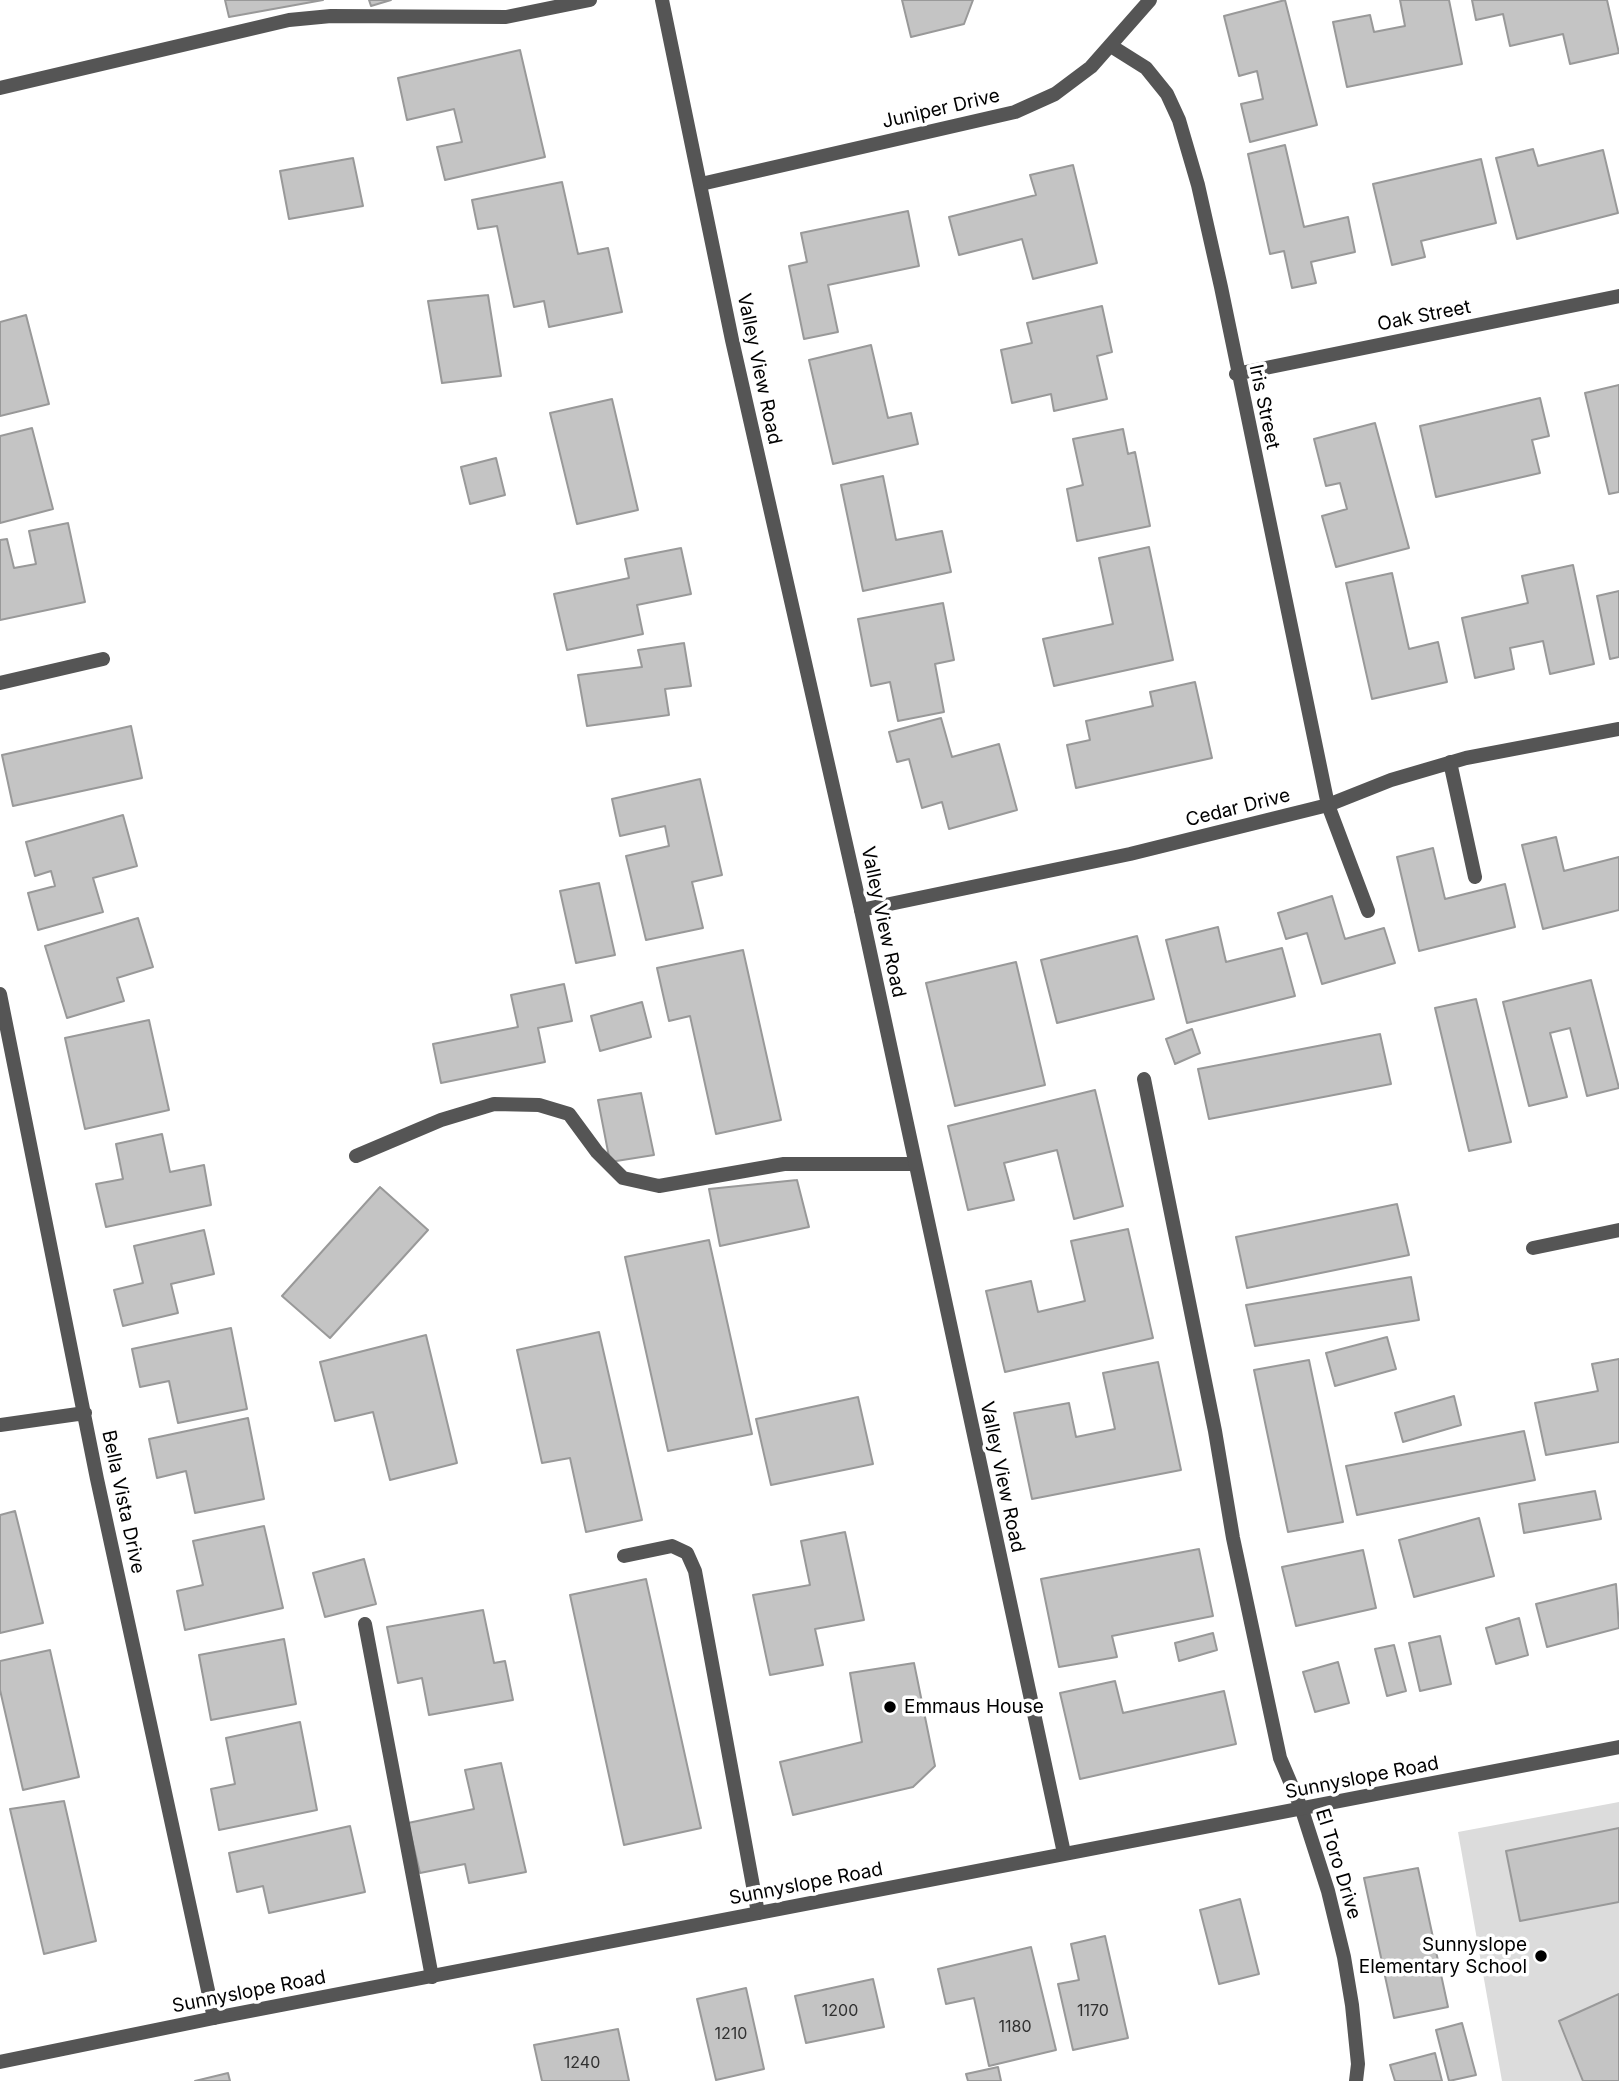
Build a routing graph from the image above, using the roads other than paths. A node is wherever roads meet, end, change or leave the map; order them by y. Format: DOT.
graph roads {
  1 [pos="590,0"];
  2 [pos="662,0"];
  3 [pos="1150,0"];
  4 [pos="1111,46"];
  5 [pos="0,88"];
  6 [pos="701,184"];
  7 [pos="1619,296"];
  8 [pos="1236,374"];
  9 [pos="103,659"];
  10 [pos="0,683"];
  11 [pos="1619,729"];
  12 [pos="1450,762"];
  13 [pos="1328,805"];
  14 [pos="1475,877"];
  15 [pos="861,910"];
  16 [pos="1368,911"];
  17 [pos="0,994"];
  18 [pos="1144,1079"];
  19 [pos="356,1156"];
  20 [pos="914,1164"];
  21 [pos="1619,1230"];
  22 [pos="1533,1248"];
  23 [pos="85,1413"];
  24 [pos="0,1425"];
  25 [pos="624,1556"];
  26 [pos="365,1624"];
  27 [pos="1619,1746"];
  28 [pos="1302,1810"];
  29 [pos="1064,1853"];
  30 [pos="758,1913"];
  31 [pos="432,1978"];
  32 [pos="214,2018"];
  33 [pos="0,2062"];
  34 [pos="1356,2081"];
  1 -- 5 [label="street"];
  2 -- 6 [label="street, Valley View Road"];
  3 -- 4 [label="street, Juniper Drive"];
  4 -- 6 [label="street, Juniper Drive"];
  4 -- 8 [label="street, Iris Street"];
  6 -- 15 [label="street, Valley View Road"];
  7 -- 8 [label="street, Oak Street"];
  8 -- 13 [label="street, Iris Street"];
  9 -- 10 [label="street"];
  11 -- 12 [label="street, Cedar Drive"];
  12 -- 13 [label="street, Cedar Drive"];
  12 -- 14 [label="street"];
  13 -- 15 [label="street, Cedar Drive"];
  13 -- 16 [label="street, Iris Street"];
  15 -- 20 [label="street, Valley View Road"];
  17 -- 23 [label="street, Bella Vista Drive"];
  18 -- 28 [label="street, El Toro Drive"];
  19 -- 20 [label="street"];
  20 -- 29 [label="street, Valley View Road"];
  21 -- 22 [label="street"];
  23 -- 24 [label="street"];
  23 -- 32 [label="street, Bella Vista Drive"];
  25 -- 30 [label="street"];
  26 -- 31 [label="street"];
  27 -- 28 [label="street, Sunnyslope Road"];
  28 -- 29 [label="street, Sunnyslope Road"];
  28 -- 34 [label="street, El Toro Drive"];
  29 -- 30 [label="street, Sunnyslope Road"];
  30 -- 31 [label="street, Sunnyslope Road"];
  31 -- 32 [label="street, Sunnyslope Road"];
  32 -- 33 [label="street, Sunnyslope Road"];
}
